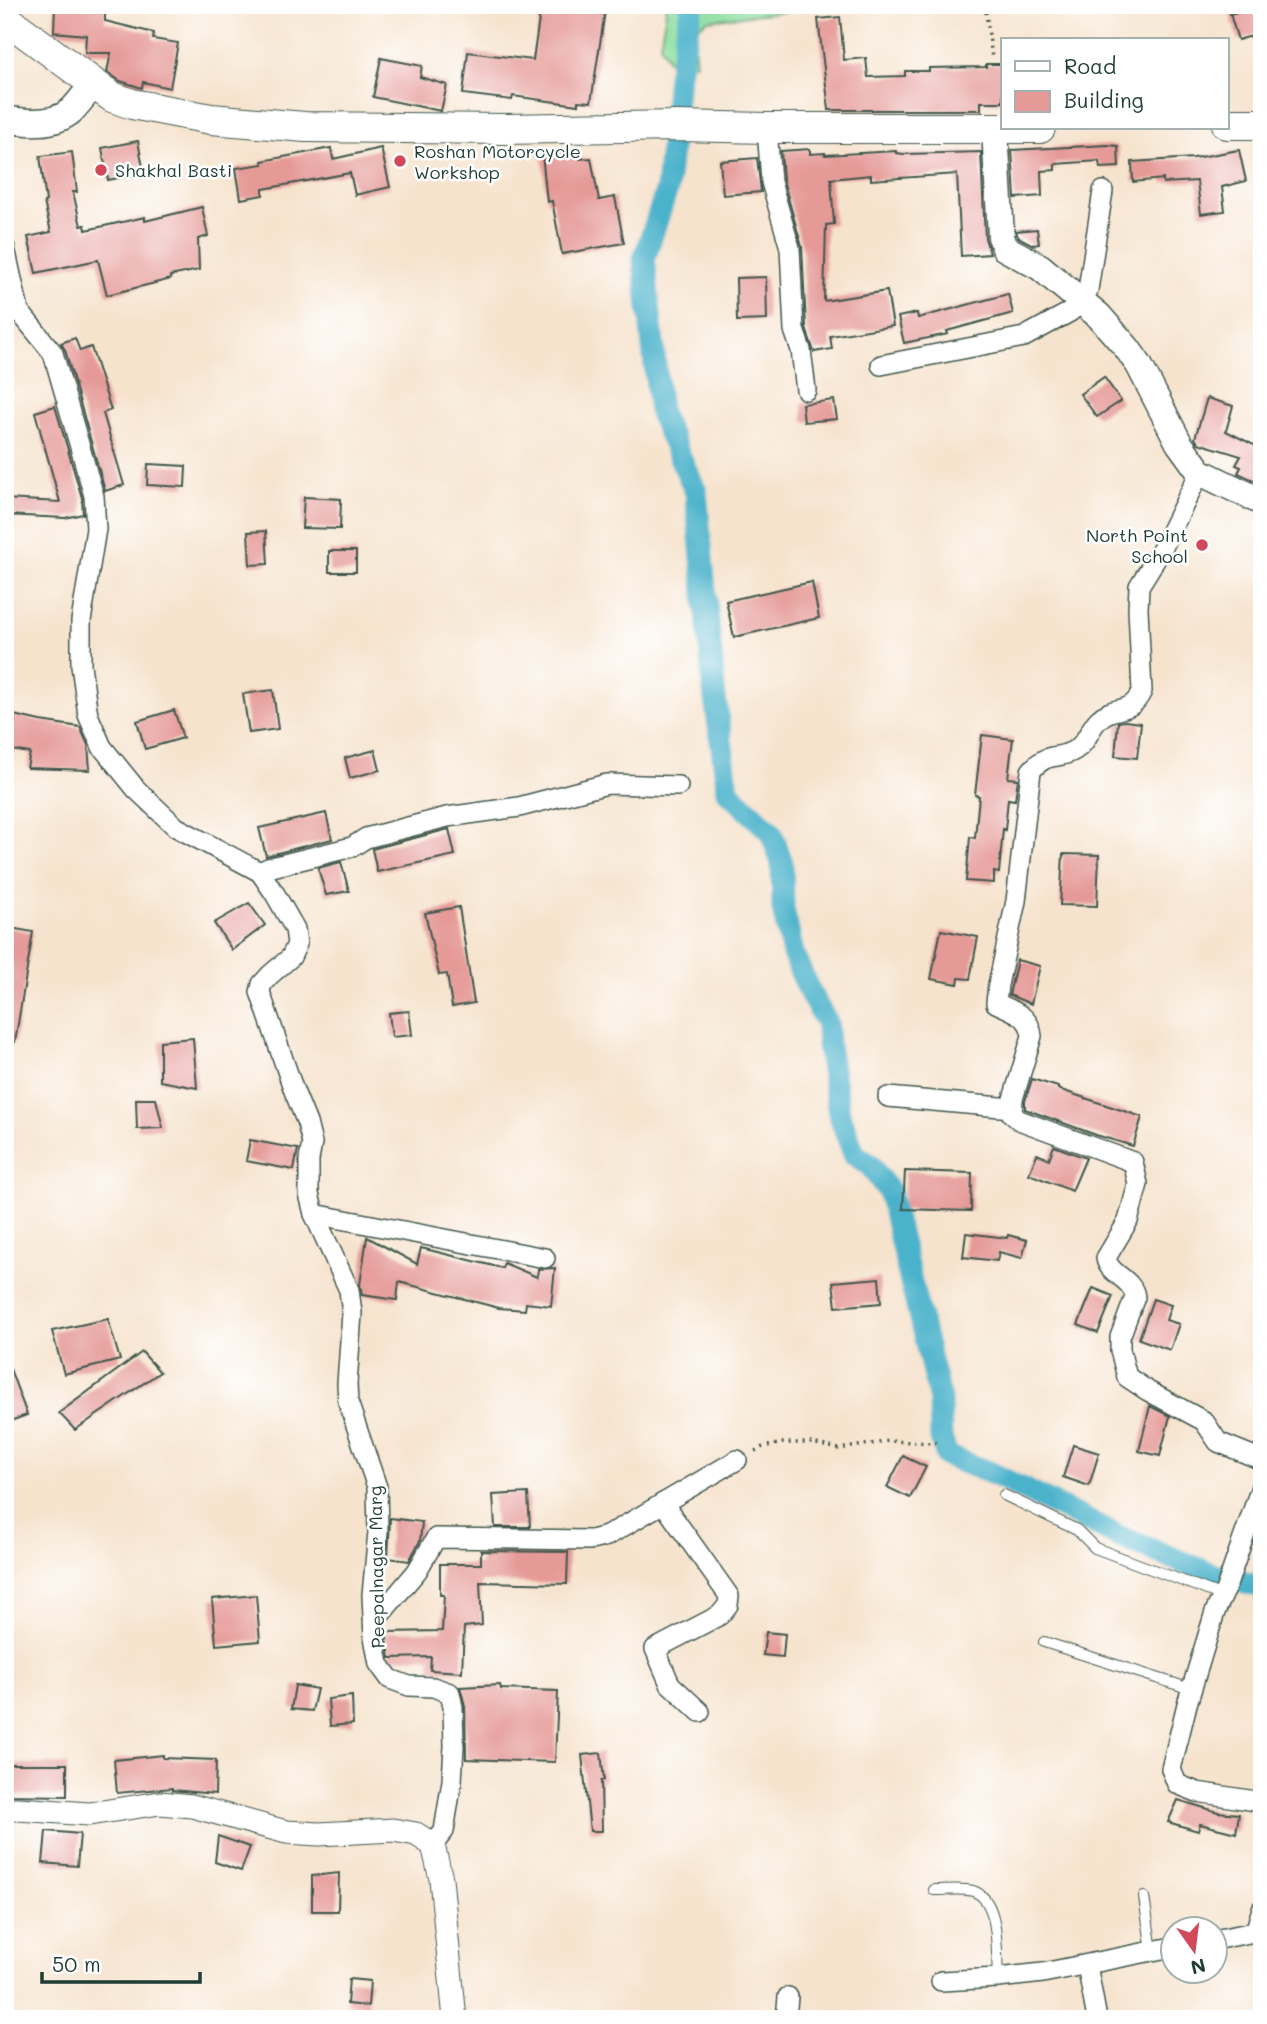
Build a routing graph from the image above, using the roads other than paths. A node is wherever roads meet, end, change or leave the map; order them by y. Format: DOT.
graph roads {
  1 [pos="5,18"];
  2 [pos="93,85"];
  3 [pos="5,119"];
  4 [pos="1228,124"];
  5 [pos="1262,124"];
  6 [pos="767,128"];
  7 [pos="995,129"];
  8 [pos="1001,129"];
  9 [pos="1103,191"];
  10 [pos="5,248"];
  11 [pos="1082,302"];
  12 [pos="881,365"];
  13 [pos="806,390"];
  14 [pos="1200,472"];
  15 [pos="1262,502"];
  16 [pos="678,786"];
  17 [pos="260,872"];
  18 [pos="888,1097"];
  19 [pos="1012,1108"];
  20 [pos="314,1214"];
  21 [pos="545,1258"];
  22 [pos="737,1460"];
  23 [pos="1262,1461"];
  24 [pos="1262,1484"];
  25 [pos="1004,1495"];
  26 [pos="663,1503"];
  27 [pos="1224,1594"];
  28 [pos="374,1622"];
  29 [pos="1044,1642"];
  30 [pos="1191,1689"];
  31 [pos="700,1712"];
  32 [pos="1262,1802"];
  33 [pos="5,1809"];
  34 [pos="433,1845"];
  35 [pos="934,1890"];
  36 [pos="1144,1897"];
  37 [pos="1262,1909"];
  38 [pos="1228,1937"];
  39 [pos="1158,1950"];
  40 [pos="1152,1951"];
  41 [pos="1087,1965"];
  42 [pos="998,1978"];
  43 [pos="941,1980"];
  44 [pos="788,1997"];
  45 [pos="455,2019"];
  46 [pos="786,2019"];
  47 [pos="1097,2019"];
  1 -- 2 [label="main road"];
  2 -- 3 [label="main road"];
  2 -- 6 [label="main road"];
  4 -- 5 [label="main road"];
  6 -- 7 [label="main road"];
  6 -- 13 [label="street"];
  7 -- 8 [label="main road"];
  7 -- 11 [label="main road"];
  9 -- 11 [label="street"];
  10 -- 17 [label="street, Peepalnagar Marg"];
  11 -- 12 [label="street"];
  11 -- 14 [label="main road"];
  14 -- 15 [label="main road"];
  14 -- 19 [label="street"];
  16 -- 17 [label="street"];
  17 -- 20 [label="street, Peepalnagar Marg"];
  18 -- 19 [label="street"];
  19 -- 23 [label="street"];
  20 -- 21 [label="street"];
  20 -- 28 [label="street, Peepalnagar Marg"];
  22 -- 26 [label="street"];
  24 -- 27 [label="street"];
  25 -- 27 [label="lane"];
  26 -- 28 [label="street"];
  26 -- 31 [label="street"];
  27 -- 30 [label="street"];
  28 -- 34 [label="street, Peepalnagar Marg"];
  29 -- 30 [label="lane"];
  30 -- 32 [label="street"];
  33 -- 34 [label="street"];
  34 -- 45 [label="street"];
  35 -- 42 [label="lane"];
  36 -- 40 [label="lane"];
  37 -- 38 [label="street"];
  39 -- 40 [label="street"];
  40 -- 41 [label="street"];
  41 -- 42 [label="street"];
  41 -- 47 [label="street"];
  42 -- 43 [label="street"];
  44 -- 46 [label="street"];
}
